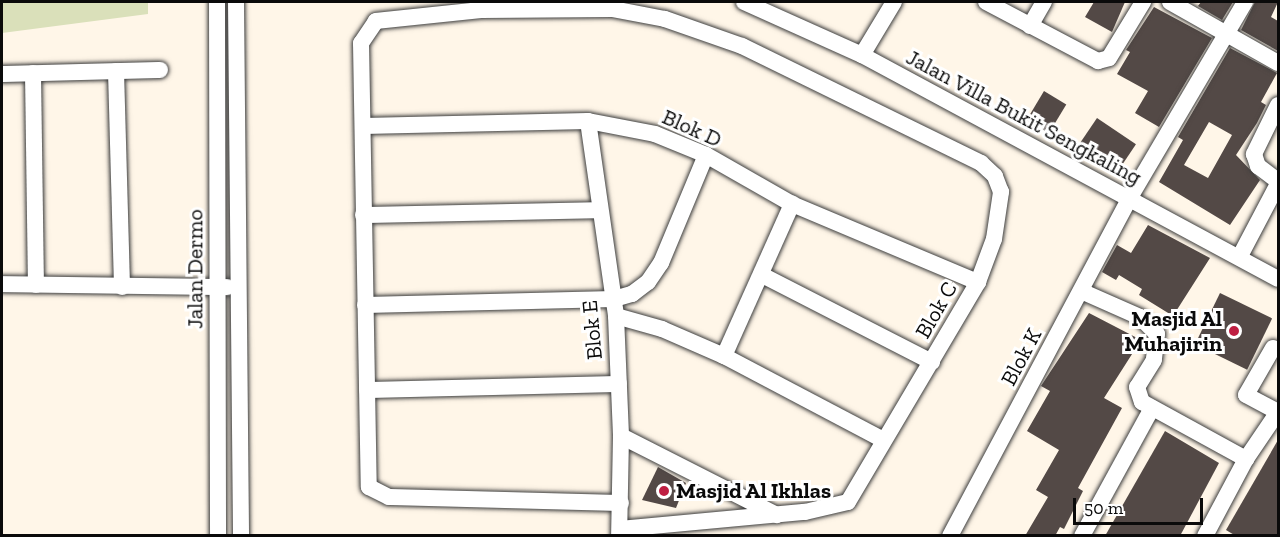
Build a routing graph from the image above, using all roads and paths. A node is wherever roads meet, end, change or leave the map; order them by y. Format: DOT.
graph roads {
  1 [pos="217,2"];
  2 [pos="236,2"];
  3 [pos="744,2"];
  4 [pos="894,2"];
  5 [pos="986,2"];
  6 [pos="1044,2"];
  7 [pos="1143,2"];
  8 [pos="1170,2"];
  9 [pos="1245,2"];
  10 [pos="1030,26"];
  11 [pos="1227,33"];
  12 [pos="862,55"];
  13 [pos="1278,63"];
  14 [pos="160,70"];
  15 [pos="116,71"];
  16 [pos="33,73"];
  17 [pos="2,74"];
  18 [pos="1278,105"];
  19 [pos="588,121"];
  20 [pos="363,126"];
  21 [pos="706,155"];
  22 [pos="1278,183"];
  23 [pos="1128,199"];
  24 [pos="792,204"];
  25 [pos="598,210"];
  26 [pos="363,215"];
  27 [pos="1240,256"];
  28 [pos="762,275"];
  29 [pos="1278,279"];
  30 [pos="978,282"];
  31 [pos="2,284"];
  32 [pos="36,285"];
  33 [pos="122,287"];
  34 [pos="217,287"];
  35 [pos="237,287"];
  36 [pos="1082,291"];
  37 [pos="614,299"];
  38 [pos="364,304"];
  39 [pos="616,316"];
  40 [pos="217,336"];
  41 [pos="237,337"];
  42 [pos="1273,348"];
  43 [pos="724,356"];
  44 [pos="932,362"];
  45 [pos="619,384"];
  46 [pos="367,390"];
  47 [pos="1152,408"];
  48 [pos="1278,412"];
  49 [pos="621,436"];
  50 [pos="883,440"];
  51 [pos="1246,459"];
  52 [pos="621,503"];
  53 [pos="777,515"];
  54 [pos="620,533"];
  55 [pos="218,536"];
  56 [pos="241,536"];
  57 [pos="950,536"];
  58 [pos="1082,536"];
  59 [pos="1205,536"];
  1 -- 34 [label="street, Jalan Dermo"];
  2 -- 35 [label="street"];
  3 -- 12 [label="street, Jalan Villa Bukit Sengkaling"];
  4 -- 12 [label="street"];
  5 -- 10 [label="street"];
  6 -- 10 [label="street"];
  7 -- 10 [label="street"];
  8 -- 11 [label="street"];
  9 -- 11 [label="street, Blok K"];
  11 -- 13 [label="street"];
  11 -- 23 [label="street, Blok K"];
  12 -- 23 [label="street, Jalan Villa Bukit Sengkaling"];
  14 -- 15 [label="street"];
  15 -- 16 [label="street"];
  15 -- 33 [label="street"];
  16 -- 17 [label="street"];
  16 -- 32 [label="street"];
  18 -- 22 [label="street"];
  19 -- 20 [label="street, Blok D"];
  19 -- 21 [label="street, Blok D"];
  19 -- 25 [label="street, Blok E"];
  20 -- 26 [label="street, Blok C"];
  20 -- 30 [label="street, Blok C"];
  21 -- 24 [label="street, Blok D"];
  21 -- 37 [label="street"];
  22 -- 27 [label="street"];
  23 -- 27 [label="street, Jalan Villa Bukit Sengkaling"];
  23 -- 36 [label="street, Blok K"];
  24 -- 28 [label="street"];
  24 -- 30 [label="street, Blok D"];
  25 -- 26 [label="street"];
  25 -- 37 [label="street, Blok E"];
  26 -- 38 [label="street, Blok C"];
  27 -- 29 [label="street, Jalan Villa Bukit Sengkaling"];
  28 -- 43 [label="street"];
  28 -- 44 [label="street"];
  30 -- 44 [label="street, Blok C"];
  31 -- 32 [label="street"];
  32 -- 33 [label="street"];
  33 -- 34 [label="street"];
  34 -- 35 [label="street"];
  34 -- 40 [label="street, Jalan Dermo"];
  35 -- 41 [label="street"];
  36 -- 47 [label="street"];
  36 -- 57 [label="street, Blok K"];
  37 -- 38 [label="street"];
  37 -- 39 [label="street, Blok E"];
  38 -- 46 [label="street, Blok C"];
  39 -- 43 [label="street"];
  39 -- 45 [label="street, Blok E"];
  40 -- 41 [label="street"];
  40 -- 55 [label="street, Jalan Dermo"];
  41 -- 56 [label="street"];
  42 -- 48 [label="street"];
  43 -- 50 [label="street"];
  44 -- 50 [label="street, Blok C"];
  45 -- 46 [label="street"];
  45 -- 49 [label="street, Blok E"];
  46 -- 52 [label="street, Blok C"];
  47 -- 51 [label="street"];
  47 -- 58 [label="street"];
  48 -- 51 [label="street"];
  49 -- 52 [label="street, Blok E"];
  49 -- 53 [label="street"];
  50 -- 53 [label="street, Blok C"];
  51 -- 59 [label="street"];
  52 -- 54 [label="street, Blok E"];
  53 -- 54 [label="street, Blok C"];
}
